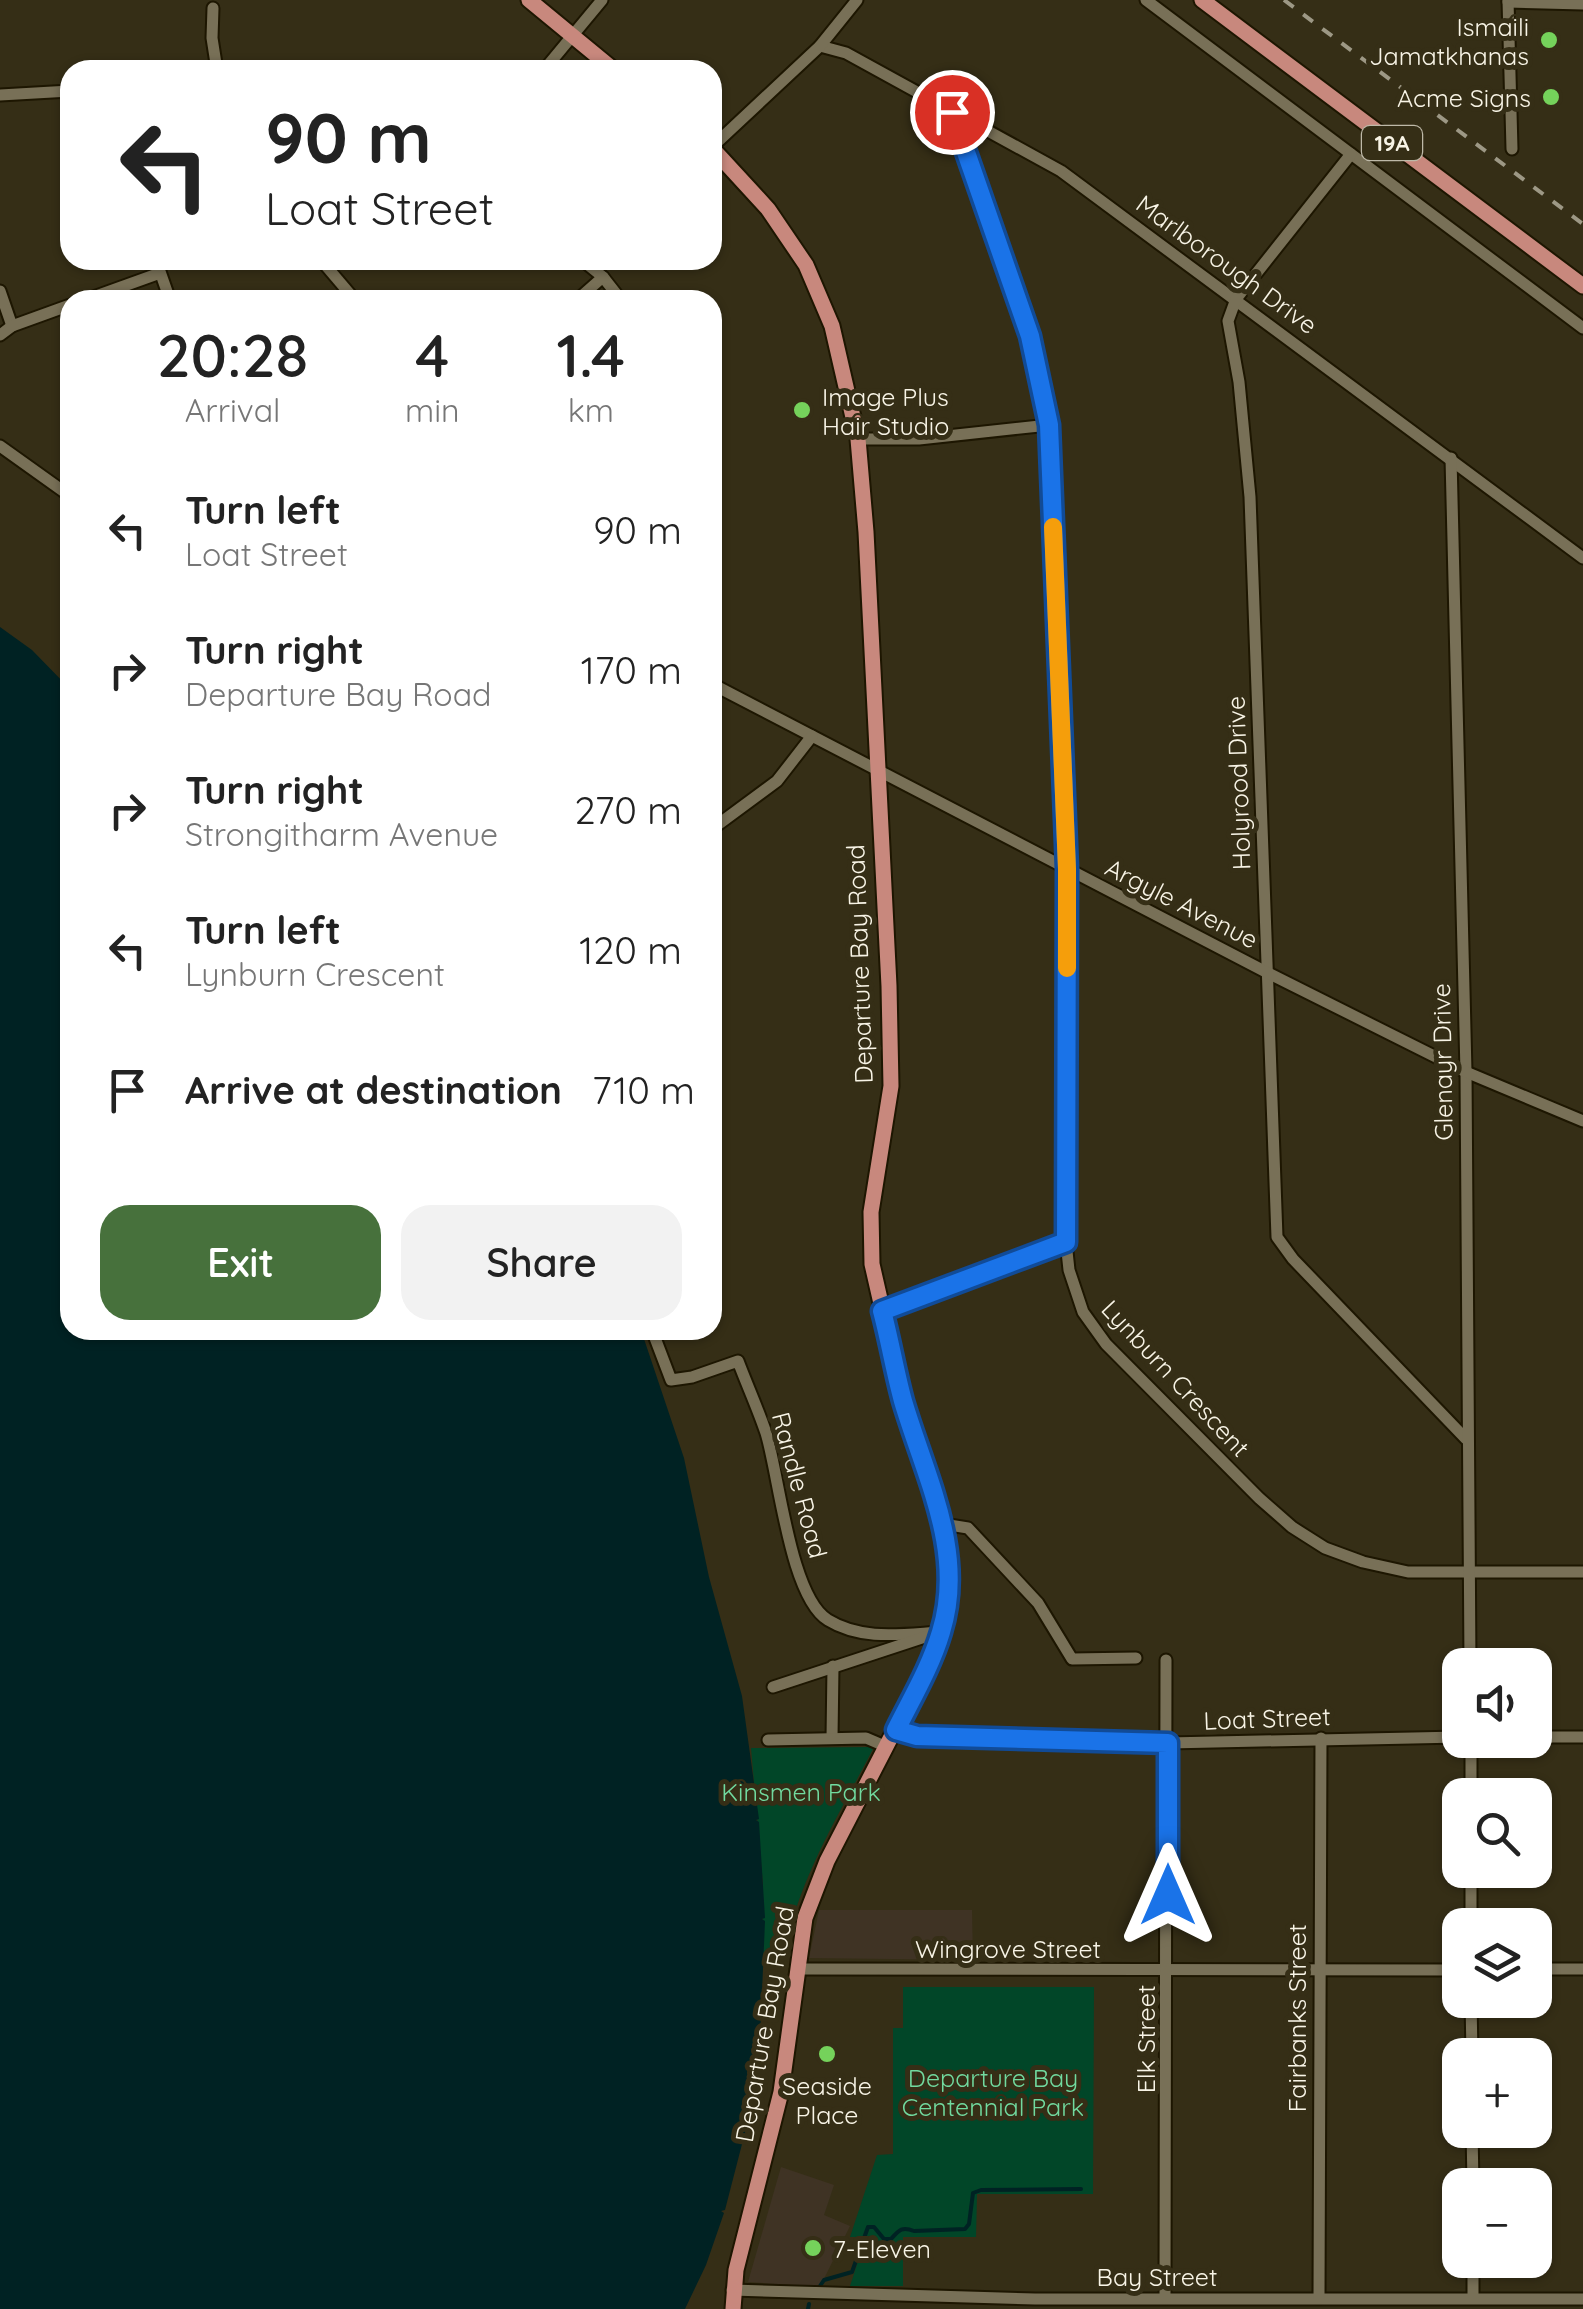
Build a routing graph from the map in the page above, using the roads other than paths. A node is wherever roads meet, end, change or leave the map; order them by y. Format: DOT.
graph roads {
  1 [pos="529,0"];
  2 [pos="602,0"];
  3 [pos="857,0"];
  4 [pos="1146,0"];
  5 [pos="1202,0"];
  6 [pos="1508,1"];
  7 [pos="1583,4"];
  8 [pos="213,8"];
  9 [pos="573,38"];
  10 [pos="820,46"];
  11 [pos="215,60"];
  12 [pos="553,60"];
  13 [pos="601,60"];
  14 [pos="60,92"];
  15 [pos="0,95"];
  16 [pos="952,112"];
  17 [pos="722,139"];
  18 [pos="1512,148"];
  19 [pos="1351,154"];
  20 [pos="722,159"];
  21 [pos="149,270"];
  22 [pos="329,270"];
  23 [pos="593,270"];
  24 [pos="602,278"];
  25 [pos="1583,286"];
  26 [pos="106,290"];
  27 [pos="347,290"];
  28 [pos="588,290"];
  29 [pos="612,290"];
  30 [pos="0,291"];
  31 [pos="1236,298"];
  32 [pos="60,309"];
  33 [pos="12,326"];
  34 [pos="1583,328"];
  35 [pos="0,336"];
  36 [pos="1049,425"];
  37 [pos="858,439"];
  38 [pos="0,446"];
  39 [pos="1451,458"];
  40 [pos="60,489"];
  41 [pos="1583,558"];
  42 [pos="722,689"];
  43 [pos="812,736"];
  44 [pos="876,770"];
  45 [pos="722,822"];
  46 [pos="1067,869"];
  47 [pos="1268,972"];
  48 [pos="1466,1072"];
  49 [pos="1583,1121"];
  50 [pos="1066,1242"];
  51 [pos="882,1311"];
  52 [pos="656,1340"];
  53 [pos="1466,1439"];
  54 [pos="943,1524"];
  55 [pos="1469,1572"];
  56 [pos="1583,1572"];
  57 [pos="941,1632"];
  58 [pos="1470,1648"];
  59 [pos="1136,1658"];
  60 [pos="1166,1660"];
  61 [pos="833,1666"];
  62 [pos="773,1687"];
  63 [pos="896,1730"];
  64 [pos="1442,1737"];
  65 [pos="1552,1737"];
  66 [pos="1583,1737"];
  67 [pos="832,1738"];
  68 [pos="1320,1738"];
  69 [pos="768,1740"];
  70 [pos="1168,1743"];
  71 [pos="887,1747"];
  72 [pos="796,1969"];
  73 [pos="1552,1969"];
  74 [pos="1583,1969"];
  75 [pos="1318,1970"];
  76 [pos="1442,1970"];
  77 [pos="1168,1971"];
  78 [pos="1473,2278"];
  79 [pos="732,2290"];
  80 [pos="1165,2298"];
  81 [pos="1319,2298"];
  82 [pos="1473,2298"];
  83 [pos="1583,2300"];
  84 [pos="733,2309"];
  1 -- 9 [label="main road"];
  2 -- 9 [label="street"];
  3 -- 10 [label="street"];
  4 -- 19 [label="street"];
  5 -- 25 [label="main road, 19A"];
  6 -- 7 [label="street"];
  6 -- 18 [label="street"];
  8 -- 11 [label="street"];
  9 -- 12 [label="street"];
  9 -- 13 [label="main road"];
  10 -- 16 [label="street, Marlborough Drive"];
  10 -- 17 [label="street"];
  14 -- 15 [label="street"];
  16 -- 31 [label="street, Marlborough Drive"];
  16 -- 36 [label="street, Lynburn Crescent"];
  19 -- 31 [label="street"];
  19 -- 34 [label="street"];
  20 -- 37 [label="main road, Departure Bay Road"];
  21 -- 26 [label="street"];
  22 -- 27 [label="street"];
  23 -- 24 [label="street"];
  24 -- 28 [label="street"];
  24 -- 29 [label="street"];
  30 -- 33 [label="street"];
  31 -- 39 [label="street, Marlborough Drive"];
  31 -- 47 [label="street, Holyrood Drive"];
  32 -- 33 [label="street"];
  33 -- 35 [label="street"];
  36 -- 37 [label="street"];
  36 -- 46 [label="street, Lynburn Crescent"];
  37 -- 44 [label="main road, Departure Bay Road"];
  38 -- 40 [label="street"];
  39 -- 41 [label="street, Marlborough Drive"];
  39 -- 48 [label="street, Glenayr Drive"];
  42 -- 43 [label="street, Argyle Avenue"];
  43 -- 44 [label="street, Argyle Avenue"];
  43 -- 45 [label="street"];
  44 -- 46 [label="street, Argyle Avenue"];
  44 -- 51 [label="main road, Departure Bay Road"];
  46 -- 47 [label="street, Argyle Avenue"];
  46 -- 50 [label="street, Lynburn Crescent"];
  47 -- 48 [label="street, Argyle Avenue"];
  47 -- 53 [label="street, Holyrood Drive"];
  48 -- 49 [label="street, Argyle Avenue"];
  48 -- 53 [label="street, Glenayr Drive"];
  50 -- 51 [label="street"];
  50 -- 55 [label="street, Lynburn Crescent"];
  51 -- 54 [label="main road, Departure Bay Road"];
  52 -- 57 [label="street, Randle Road"];
  53 -- 55 [label="street, Glenayr Drive"];
  54 -- 57 [label="main road, Departure Bay Road"];
  54 -- 59 [label="street"];
  55 -- 56 [label="street, Lynburn Crescent"];
  55 -- 58 [label="street, Glenayr Drive"];
  57 -- 61 [label="street"];
  57 -- 63 [label="main road, Departure Bay Road"];
  60 -- 70 [label="street, Elk Street"];
  61 -- 62 [label="street"];
  61 -- 67 [label="street"];
  63 -- 70 [label="street, Loat Street"];
  63 -- 71 [label="main road, Departure Bay Road"];
  64 -- 68 [label="street, Loat Street"];
  65 -- 66 [label="street"];
  67 -- 69 [label="street"];
  67 -- 71 [label="street"];
  68 -- 70 [label="street, Loat Street"];
  68 -- 75 [label="street, Fairbanks Street"];
  70 -- 77 [label="street, Elk Street"];
  71 -- 72 [label="main road, Departure Bay Road"];
  72 -- 77 [label="street, Wingrove Street"];
  72 -- 79 [label="main road, Departure Bay Road"];
  73 -- 74 [label="street"];
  75 -- 76 [label="street, Wingrove Street"];
  75 -- 77 [label="street, Wingrove Street"];
  75 -- 81 [label="street, Fairbanks Street"];
  77 -- 80 [label="street, Elk Street"];
  78 -- 82 [label="street"];
  79 -- 80 [label="street, Bay Street"];
  79 -- 84 [label="main road, Departure Bay Road"];
  80 -- 81 [label="street, Bay Street"];
  81 -- 82 [label="street, Bay Street"];
  82 -- 83 [label="street, Bay Street"];
}
